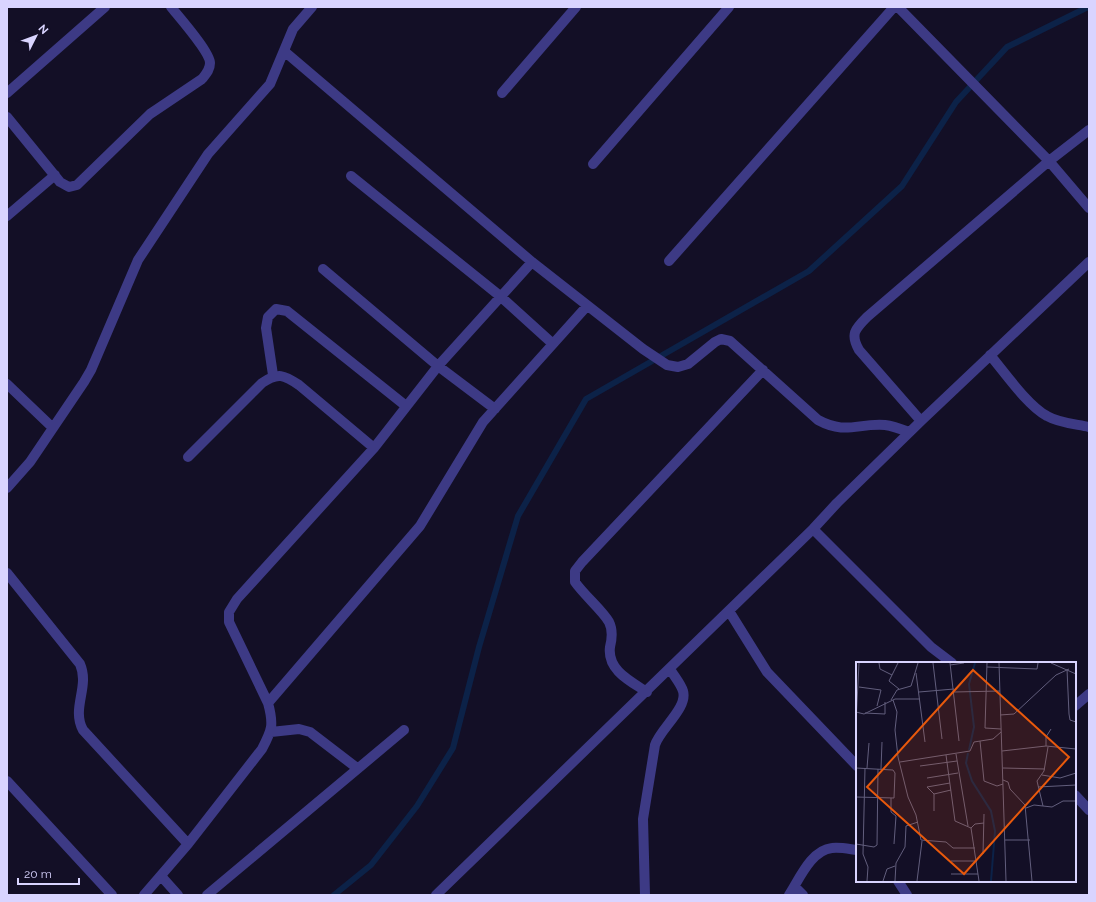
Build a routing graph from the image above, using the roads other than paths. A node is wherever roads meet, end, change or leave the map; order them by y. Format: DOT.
graph roads {
  1 [pos="105,7"];
  2 [pos="171,7"];
  3 [pos="312,7"];
  4 [pos="576,7"];
  5 [pos="728,7"];
  6 [pos="894,7"];
  7 [pos="898,7"];
  8 [pos="284,51"];
  9 [pos="7,93"];
  10 [pos="502,93"];
  11 [pos="7,117"];
  12 [pos="1089,130"];
  13 [pos="1049,161"];
  14 [pos="593,164"];
  15 [pos="55,175"];
  16 [pos="351,176"];
  17 [pos="1089,208"];
  18 [pos="7,216"];
  19 [pos="669,261"];
  20 [pos="532,262"];
  21 [pos="1089,262"];
  22 [pos="323,269"];
  23 [pos="500,296"];
  24 [pos="587,306"];
  25 [pos="553,344"];
  26 [pos="990,355"];
  27 [pos="438,366"];
  28 [pos="763,370"];
  29 [pos="273,376"];
  30 [pos="7,384"];
  31 [pos="406,406"];
  32 [pos="495,409"];
  33 [pos="921,421"];
  34 [pos="1089,427"];
  35 [pos="53,428"];
  36 [pos="909,432"];
  37 [pos="374,448"];
  38 [pos="188,457"];
  39 [pos="7,488"];
  40 [pos="813,530"];
  41 [pos="7,573"];
  42 [pos="730,611"];
  43 [pos="951,662"];
  44 [pos="670,670"];
  45 [pos="647,692"];
  46 [pos="1089,694"];
  47 [pos="268,703"];
  48 [pos="1076,705"];
  49 [pos="404,730"];
  50 [pos="271,732"];
  51 [pos="856,765"];
  52 [pos="357,768"];
  53 [pos="7,781"];
  54 [pos="1076,796"];
  55 [pos="1089,810"];
  56 [pos="188,844"];
  57 [pos="856,850"];
  58 [pos="161,876"];
  59 [pos="899,882"];
  60 [pos="792,891"];
  61 [pos="112,895"];
  62 [pos="144,895"];
  63 [pos="178,895"];
  64 [pos="207,895"];
  65 [pos="436,895"];
  66 [pos="645,895"];
  67 [pos="804,895"];
  68 [pos="908,895"];
  1 -- 9 [label="street"];
  2 -- 15 [label="street"];
  3 -- 8 [label="street"];
  4 -- 10 [label="street"];
  5 -- 14 [label="street"];
  6 -- 19 [label="street"];
  7 -- 13 [label="street"];
  8 -- 20 [label="street"];
  8 -- 35 [label="street"];
  11 -- 15 [label="street"];
  12 -- 13 [label="street"];
  13 -- 17 [label="street"];
  13 -- 33 [label="street"];
  15 -- 18 [label="street"];
  16 -- 23 [label="street"];
  20 -- 23 [label="street"];
  20 -- 24 [label="street"];
  21 -- 26 [label="street"];
  22 -- 27 [label="street"];
  23 -- 25 [label="street"];
  23 -- 27 [label="street"];
  24 -- 25 [label="street"];
  24 -- 28 [label="street"];
  25 -- 32 [label="street"];
  26 -- 33 [label="street"];
  26 -- 34 [label="street"];
  27 -- 31 [label="street"];
  27 -- 32 [label="street"];
  28 -- 36 [label="street"];
  28 -- 45 [label="street"];
  29 -- 31 [label="street"];
  29 -- 37 [label="street"];
  29 -- 38 [label="street"];
  30 -- 35 [label="street"];
  31 -- 37 [label="street"];
  32 -- 47 [label="street"];
  33 -- 36 [label="street"];
  35 -- 39 [label="street"];
  36 -- 40 [label="street"];
  37 -- 47 [label="street"];
  40 -- 42 [label="street"];
  40 -- 43 [label="street"];
  41 -- 56 [label="street"];
  42 -- 44 [label="street"];
  42 -- 51 [label="street"];
  44 -- 45 [label="street"];
  44 -- 66 [label="street"];
  45 -- 65 [label="street"];
  46 -- 48 [label="street"];
  47 -- 50 [label="street"];
  49 -- 52 [label="street"];
  50 -- 52 [label="street"];
  50 -- 56 [label="street"];
  52 -- 64 [label="street"];
  53 -- 61 [label="street"];
  54 -- 55 [label="street"];
  56 -- 58 [label="street"];
  57 -- 60 [label="street"];
  58 -- 62 [label="street"];
  58 -- 63 [label="street"];
  59 -- 68 [label="street"];
  60 -- 67 [label="street"];
}
